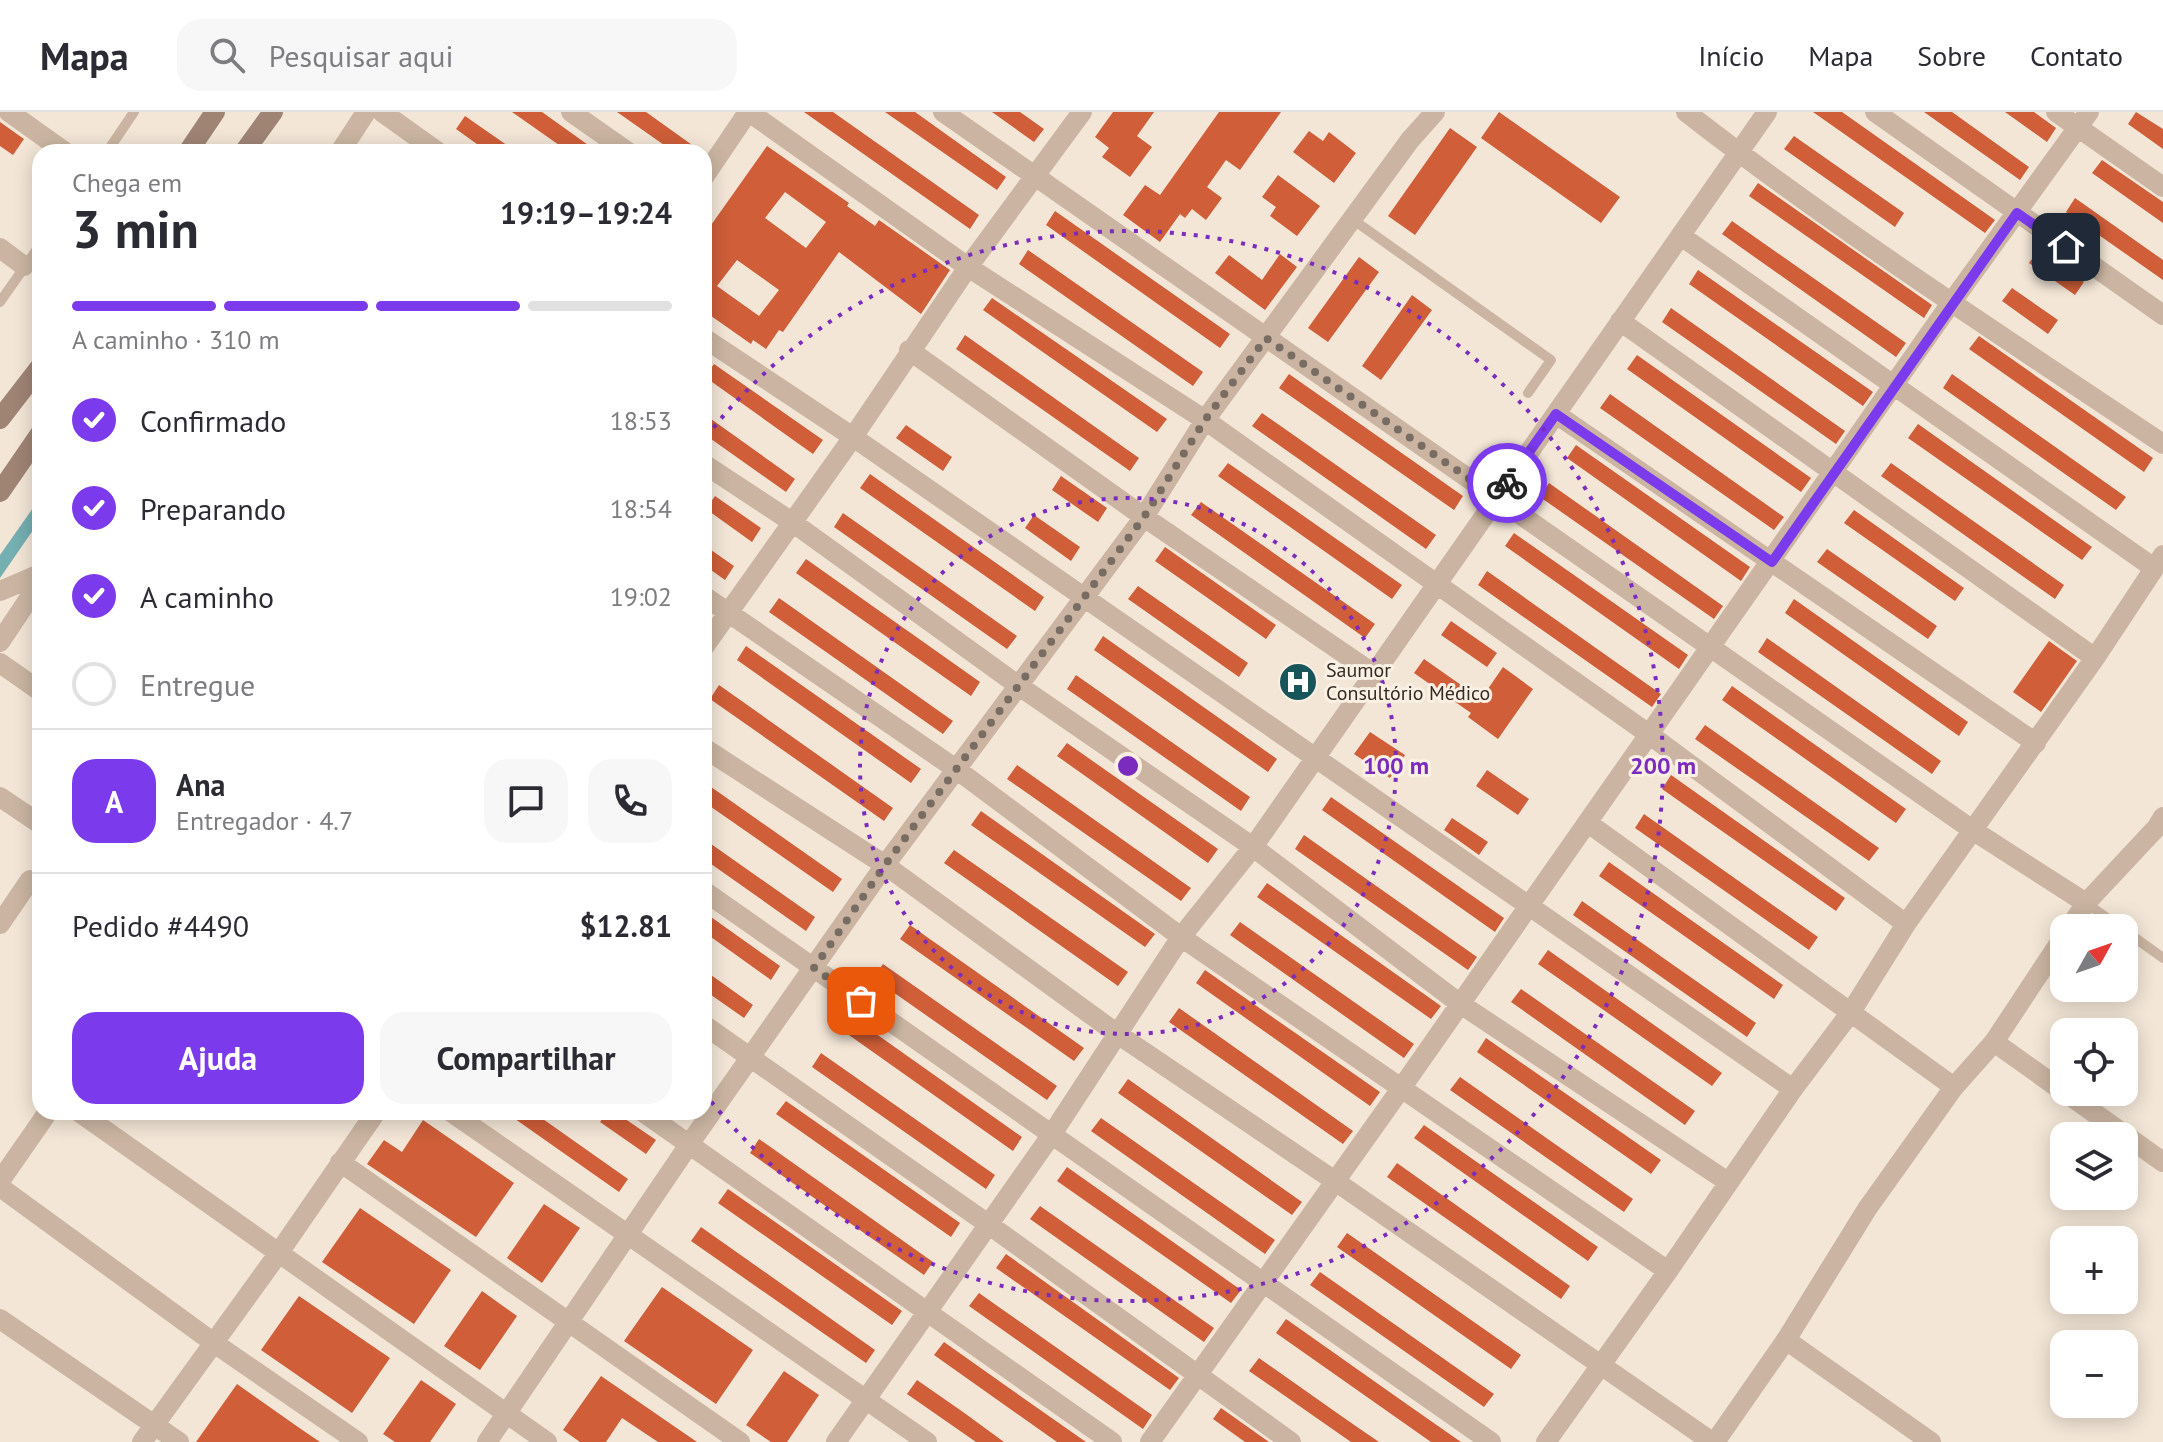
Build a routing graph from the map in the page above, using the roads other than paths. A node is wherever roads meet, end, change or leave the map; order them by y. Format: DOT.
graph roads {
  1 [pos="9,112"];
  2 [pos="134,112"];
  3 [pos="215,112"];
  4 [pos="273,112"];
  5 [pos="366,112"];
  6 [pos="382,112"];
  7 [pos="571,112"];
  8 [pos="748,112"];
  9 [pos="943,112"];
  10 [pos="1082,112"];
  11 [pos="1435,112"];
  12 [pos="1686,112"];
  13 [pos="1767,112"];
  14 [pos="1875,112"];
  15 [pos="2056,112"];
  16 [pos="2084,120"];
  17 [pos="54,144"];
  18 [pos="112,144"];
  19 [pos="193,144"];
  20 [pos="250,144"];
  21 [pos="345,144"];
  22 [pos="427,144"];
  23 [pos="617,144"];
  24 [pos="1739,153"];
  25 [pos="712,165"];
  26 [pos="1036,177"];
  27 [pos="2163,187"];
  28 [pos="2017,213"];
  29 [pos="1352,219"];
  30 [pos="1681,236"];
  31 [pos="0,248"];
  32 [pos="32,256"];
  33 [pos="24,266"];
  34 [pos="968,267"];
  35 [pos="0,302"];
  36 [pos="1951,303"];
  37 [pos="2163,315"];
  38 [pos="1620,321"];
  39 [pos="1266,338"];
  40 [pos="712,343"];
  41 [pos="909,350"];
  42 [pos="32,377"];
  43 [pos="1893,386"];
  44 [pos="1528,393"];
  45 [pos="1556,414"];
  46 [pos="0,419"];
  47 [pos="1205,420"];
  48 [pos="853,437"];
  49 [pos="2163,444"];
  50 [pos="32,446"];
  51 [pos="712,469"];
  52 [pos="1833,474"];
  53 [pos="0,492"];
  54 [pos="1497,498"];
  55 [pos="1144,517"];
  56 [pos="792,522"];
  57 [pos="1772,562"];
  58 [pos="2158,562"];
  59 [pos="32,577"];
  60 [pos="1436,585"];
  61 [pos="0,591"];
  62 [pos="32,594"];
  63 [pos="1083,597"];
  64 [pos="712,602"];
  65 [pos="728,613"];
  66 [pos="712,636"];
  67 [pos="0,642"];
  68 [pos="1711,647"];
  69 [pos="2095,658"];
  70 [pos="0,663"];
  71 [pos="1374,674"];
  72 [pos="32,685"];
  73 [pos="1019,686"];
  74 [pos="1650,735"];
  75 [pos="2036,743"];
  76 [pos="712,753"];
  77 [pos="1316,757"];
  78 [pos="956,769"];
  79 [pos="0,797"];
  80 [pos="2163,817"];
  81 [pos="32,819"];
  82 [pos="1588,823"];
  83 [pos="1974,831"];
  84 [pos="1253,847"];
  85 [pos="885,865"];
  86 [pos="30,880"];
  87 [pos="712,897"];
  88 [pos="2086,903"];
  89 [pos="1529,906"];
  90 [pos="2079,914"];
  91 [pos="2101,914"];
  92 [pos="0,924"];
  93 [pos="1906,924"];
  94 [pos="1181,937"];
  95 [pos="2138,940"];
  96 [pos="2050,957"];
  97 [pos="2163,958"];
  98 [pos="814,968"];
  99 [pos="1459,1003"];
  100 [pos="1851,1012"];
  101 [pos="712,1031"];
  102 [pos="1119,1035"];
  103 [pos="1994,1042"];
  104 [pos="751,1058"];
  105 [pos="2050,1082"];
  106 [pos="1954,1087"];
  107 [pos="1793,1089"];
  108 [pos="1400,1090"];
  109 [pos="2084,1106"];
  110 [pos="712,1112"];
  111 [pos="42,1120"];
  112 [pos="90,1120"];
  113 [pos="370,1120"];
  114 [pos="462,1120"];
  115 [pos="654,1120"];
  116 [pos="707,1120"];
  117 [pos="1052,1134"];
  118 [pos="688,1146"];
  119 [pos="340,1162"];
  120 [pos="2163,1162"];
  121 [pos="0,1181"];
  122 [pos="1335,1181"];
  123 [pos="1728,1182"];
  124 [pos="0,1187"];
  125 [pos="988,1224"];
  126 [pos="629,1236"];
  127 [pos="278,1254"];
  128 [pos="1668,1271"];
  129 [pos="1264,1283"];
  130 [pos="929,1312"];
  131 [pos="0,1319"];
  132 [pos="570,1323"];
  133 [pos="1786,1340"];
  134 [pos="214,1343"];
  135 [pos="1599,1366"];
  136 [pos="1198,1377"];
  137 [pos="867,1399"];
  138 [pos="507,1414"];
  139 [pos="154,1425"];
  140 [pos="142,1442"];
  141 [pos="179,1442"];
  142 [pos="358,1442"];
  143 [pos="487,1442"];
  144 [pos="547,1442"];
  145 [pos="740,1442"];
  146 [pos="836,1442"];
  147 [pos="927,1442"];
  148 [pos="1112,1442"];
  149 [pos="1150,1442"];
  150 [pos="1291,1442"];
  151 [pos="1491,1442"];
  152 [pos="1546,1442"];
  153 [pos="1713,1442"];
  154 [pos="1931,1442"];
  1 -- 17 [label="street"];
  2 -- 18 [label="lane"];
  3 -- 19 [label="main road"];
  4 -- 20 [label="main road"];
  5 -- 21 [label="street"];
  6 -- 22 [label="street"];
  7 -- 23 [label="street"];
  8 -- 25 [label="street"];
  8 -- 34 [label="street"];
  9 -- 26 [label="street"];
  10 -- 26 [label="street"];
  11 -- 29 [label="street"];
  12 -- 24 [label="street"];
  13 -- 24 [label="street"];
  14 -- 28 [label="street"];
  15 -- 16 [label="street"];
  16 -- 27 [label="street"];
  16 -- 28 [label="street"];
  24 -- 30 [label="street"];
  24 -- 36 [label="street"];
  26 -- 34 [label="street"];
  26 -- 39 [label="street"];
  28 -- 36 [label="street"];
  28 -- 37 [label="street"];
  29 -- 39 [label="street"];
  29 -- 44 [label="lane"];
  30 -- 38 [label="street"];
  30 -- 43 [label="street"];
  31 -- 33 [label="street"];
  32 -- 33 [label="lane"];
  33 -- 35 [label="lane"];
  34 -- 41 [label="street"];
  34 -- 47 [label="street"];
  36 -- 43 [label="street"];
  36 -- 49 [label="street"];
  38 -- 45 [label="street"];
  38 -- 52 [label="street"];
  39 -- 47 [label="street"];
  39 -- 54 [label="street"];
  40 -- 48 [label="street"];
  41 -- 48 [label="street"];
  41 -- 55 [label="street"];
  42 -- 46 [label="main road"];
  43 -- 52 [label="street"];
  43 -- 58 [label="street"];
  45 -- 54 [label="street"];
  45 -- 57 [label="street"];
  47 -- 55 [label="street"];
  47 -- 60 [label="street"];
  48 -- 56 [label="street"];
  48 -- 63 [label="street"];
  50 -- 53 [label="main road"];
  51 -- 56 [label="street"];
  52 -- 57 [label="street"];
  52 -- 69 [label="street"];
  54 -- 60 [label="street"];
  54 -- 68 [label="street"];
  55 -- 63 [label="street"];
  55 -- 71 [label="street"];
  56 -- 65 [label="street"];
  56 -- 73 [label="street"];
  57 -- 68 [label="street"];
  57 -- 75 [label="street"];
  58 -- 69 [label="street"];
  59 -- 61 [label="street"];
  60 -- 71 [label="street"];
  60 -- 74 [label="street"];
  62 -- 67 [label="street"];
  63 -- 73 [label="street"];
  63 -- 77 [label="street"];
  64 -- 65 [label="street"];
  65 -- 66 [label="street"];
  65 -- 78 [label="street"];
  68 -- 74 [label="street"];
  68 -- 83 [label="street"];
  69 -- 75 [label="street"];
  70 -- 72 [label="street"];
  71 -- 77 [label="street"];
  73 -- 78 [label="street"];
  73 -- 84 [label="street"];
  74 -- 82 [label="street"];
  74 -- 93 [label="street"];
  75 -- 83 [label="street"];
  76 -- 85 [label="street"];
  77 -- 84 [label="street"];
  77 -- 89 [label="street"];
  78 -- 85 [label="street"];
  78 -- 94 [label="street"];
  79 -- 81 [label="street"];
  80 -- 88 [label="street"];
  82 -- 89 [label="street"];
  82 -- 100 [label="street"];
  83 -- 88 [label="street"];
  83 -- 93 [label="street"];
  84 -- 94 [label="street"];
  84 -- 99 [label="street"];
  85 -- 98 [label="street"];
  85 -- 102 [label="street"];
  86 -- 92 [label="street"];
  87 -- 98 [label="street"];
  88 -- 90 [label="street"];
  88 -- 91 [label="lane"];
  89 -- 99 [label="street"];
  89 -- 107 [label="street"];
  93 -- 100 [label="street"];
  94 -- 102 [label="street"];
  94 -- 108 [label="street"];
  95 -- 97 [label="lane"];
  96 -- 103 [label="street"];
  98 -- 104 [label="street"];
  98 -- 117 [label="street"];
  99 -- 108 [label="street"];
  99 -- 123 [label="street"];
  100 -- 106 [label="street"];
  100 -- 107 [label="street"];
  101 -- 104 [label="street"];
  102 -- 117 [label="street"];
  102 -- 122 [label="street"];
  103 -- 105 [label="street"];
  103 -- 106 [label="street"];
  104 -- 110 [label="street"];
  104 -- 125 [label="street"];
  106 -- 133 [label="street"];
  107 -- 123 [label="street"];
  108 -- 122 [label="street"];
  108 -- 128 [label="street"];
  109 -- 120 [label="street"];
  111 -- 121 [label="street"];
  112 -- 127 [label="street"];
  113 -- 119 [label="street"];
  114 -- 126 [label="street"];
  115 -- 118 [label="street"];
  116 -- 118 [label="street"];
  117 -- 125 [label="street"];
  117 -- 129 [label="street"];
  118 -- 126 [label="street"];
  118 -- 130 [label="street"];
  119 -- 127 [label="street"];
  119 -- 132 [label="street"];
  122 -- 129 [label="street"];
  122 -- 135 [label="street"];
  123 -- 128 [label="street"];
  124 -- 134 [label="street"];
  125 -- 130 [label="street"];
  125 -- 136 [label="street"];
  126 -- 132 [label="street"];
  126 -- 137 [label="street"];
  127 -- 134 [label="street"];
  127 -- 138 [label="street"];
  128 -- 135 [label="street"];
  129 -- 136 [label="street"];
  129 -- 151 [label="street"];
  130 -- 137 [label="street"];
  130 -- 148 [label="street"];
  131 -- 139 [label="street"];
  132 -- 138 [label="street"];
  132 -- 145 [label="street"];
  133 -- 153 [label="street"];
  133 -- 154 [label="street"];
  134 -- 139 [label="street"];
  134 -- 142 [label="street"];
  135 -- 152 [label="street"];
  135 -- 153 [label="street"];
  136 -- 149 [label="street"];
  136 -- 150 [label="street"];
  137 -- 146 [label="street"];
  137 -- 147 [label="street"];
  138 -- 143 [label="street"];
  138 -- 144 [label="street"];
  139 -- 140 [label="street"];
  139 -- 141 [label="street"];
}
